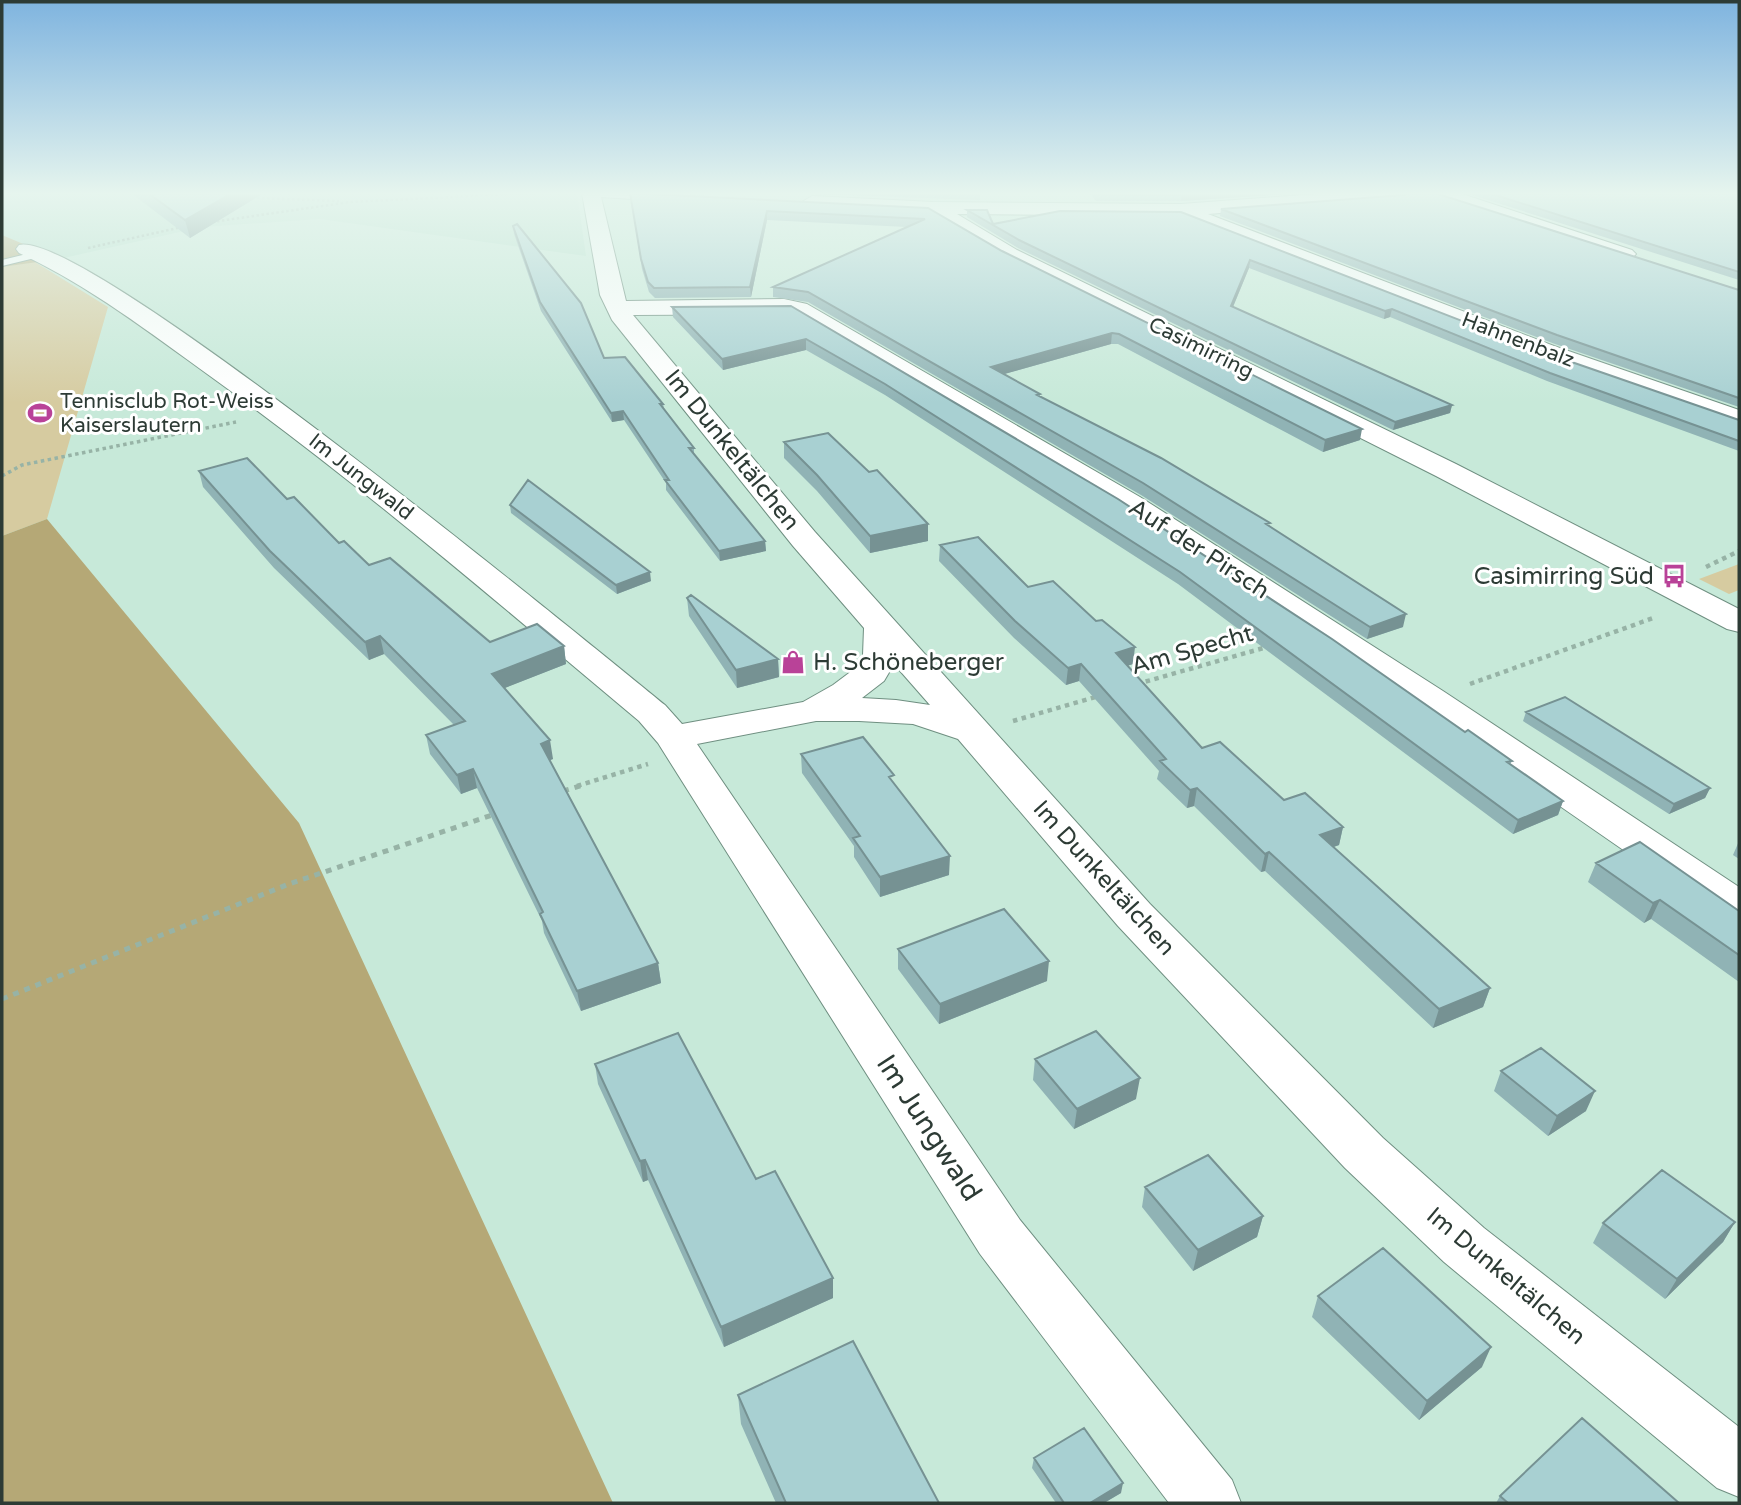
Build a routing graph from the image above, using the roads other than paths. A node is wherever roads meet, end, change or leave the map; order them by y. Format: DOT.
graph roads {
  1 [pos="37,263"];
  2 [pos="605,263"];
  3 [pos="1029,263"];
  4 [pos="1318,263"];
  5 [pos="617,308"];
  6 [pos="1739,419"];
  7 [pos="1739,622"];
  8 [pos="881,628"];
  9 [pos="814,711"];
  10 [pos="989,728"];
  11 [pos="655,752"];
  12 [pos="1739,908"];
  13 [pos="1739,1466"];
  14 [pos="1209,1503"];
  1 -- 11 [label="street, Im Jungwald"];
  2 -- 5 [label="street, Im Dunkeltälchen"];
  3 -- 7 [label="street, Casimirring"];
  4 -- 6 [label="street, Hahnenbalz"];
  5 -- 8 [label="street, Im Dunkeltälchen"];
  5 -- 12 [label="street, Auf der Pirsch"];
  8 -- 9 [label="street"];
  8 -- 10 [label="street, Im Dunkeltälchen"];
  9 -- 10 [label="street"];
  9 -- 11 [label="street"];
  10 -- 13 [label="street, Im Dunkeltälchen"];
  11 -- 14 [label="street, Im Jungwald"];
}
